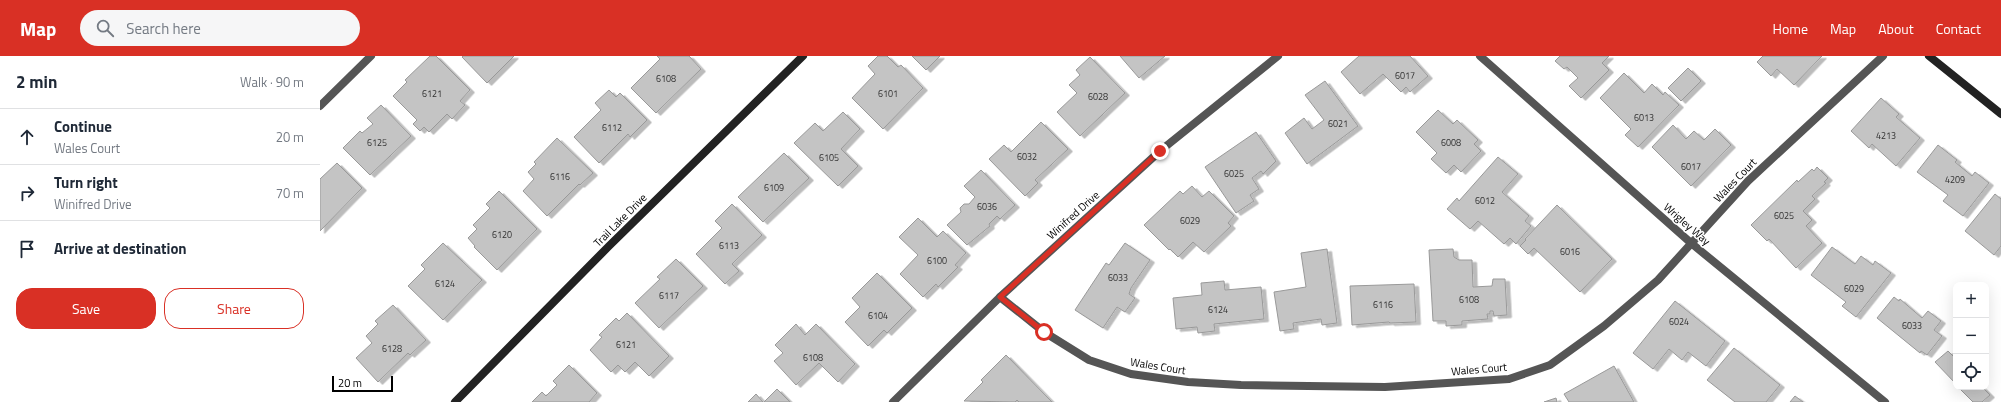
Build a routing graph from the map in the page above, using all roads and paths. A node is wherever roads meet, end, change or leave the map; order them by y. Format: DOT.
graph roads {
  1 [pos="371,56"];
  2 [pos="803,56"];
  3 [pos="1278,56"];
  4 [pos="1480,56"];
  5 [pos="1883,56"];
  6 [pos="1929,56"];
  7 [pos="320,106"];
  8 [pos="2001,114"];
  9 [pos="1691,243"];
  10 [pos="1000,297"];
  11 [pos="455,402"];
  12 [pos="893,402"];
  13 [pos="1885,402"];
  1 -- 7 [label="street"];
  2 -- 11 [label="street, Trail Lake Drive"];
  3 -- 10 [label="street, Winifred Drive"];
  4 -- 9 [label="street, Wrigley Way"];
  5 -- 9 [label="street, Wales Court"];
  6 -- 8 [label="street"];
  9 -- 10 [label="street, Wales Court"];
  9 -- 13 [label="street, Wrigley Way"];
  10 -- 12 [label="street, Winifred Drive"];
}
